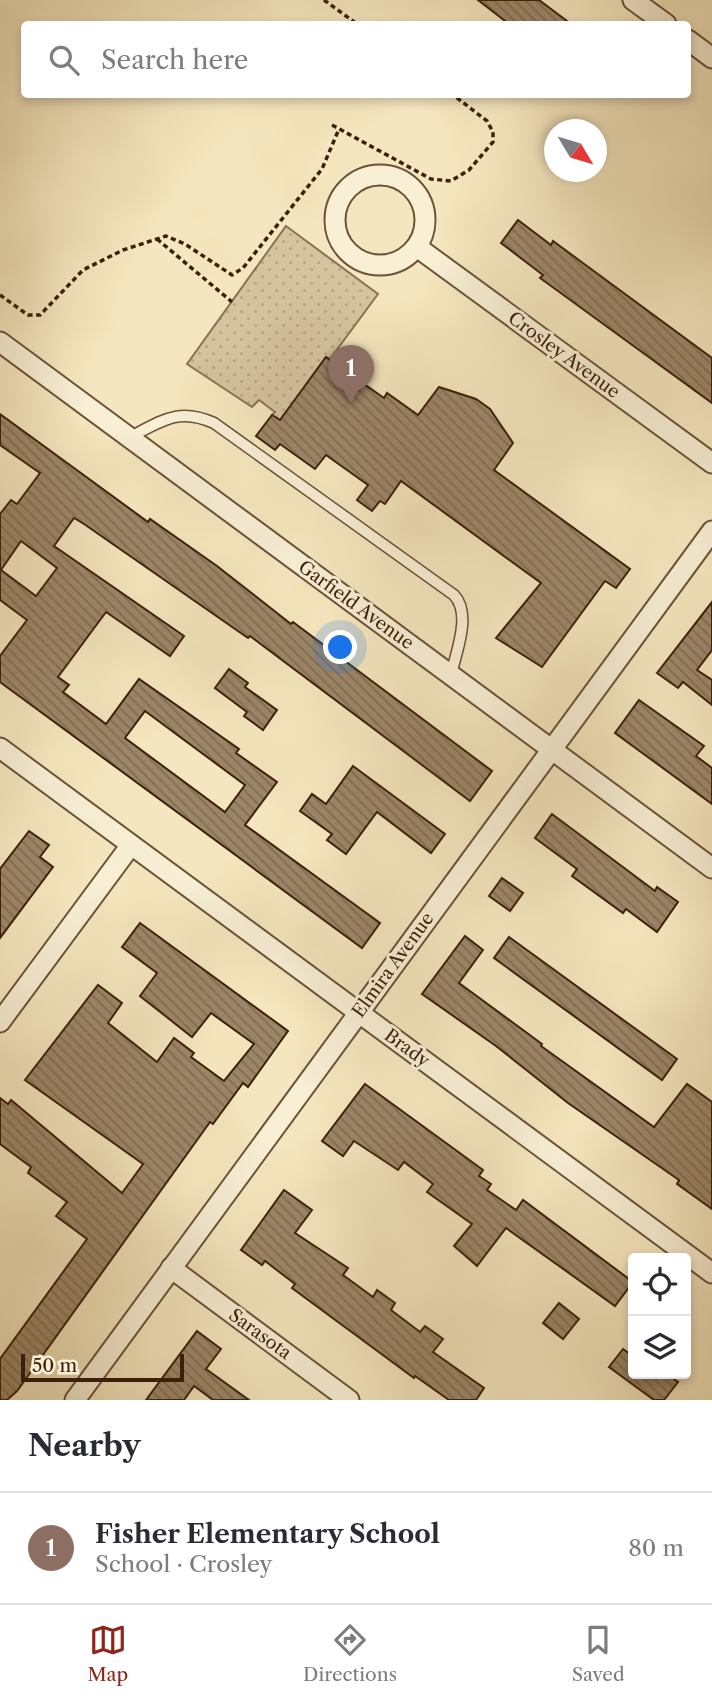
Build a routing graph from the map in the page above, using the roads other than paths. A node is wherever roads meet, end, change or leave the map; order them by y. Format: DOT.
graph roads {
  1 [pos="633,0"];
  2 [pos="662,21"];
  3 [pos="691,42"];
  4 [pos="712,58"];
  5 [pos="417,247"];
  6 [pos="0,342"];
  7 [pos="130,438"];
  8 [pos="712,463"];
  9 [pos="712,531"];
  10 [pos="451,675"];
  11 [pos="0,748"];
  12 [pos="552,750"];
  13 [pos="131,845"];
  14 [pos="712,868"];
  15 [pos="358,1012"];
  16 [pos="0,1022"];
  17 [pos="171,1268"];
  18 [pos="712,1273"];
  19 [pos="75,1400"];
  20 [pos="349,1400"];
  1 -- 2 [label="street"];
  3 -- 4 [label="street"];
  5 -- 5 [label="street"];
  5 -- 8 [label="street, Crosley Avenue"];
  6 -- 7 [label="street, Garfield Avenue"];
  7 -- 10 [label="street, Garfield Avenue"];
  7 -- 10 [label="lane"];
  9 -- 12 [label="street, Elmira Avenue"];
  10 -- 12 [label="street, Garfield Avenue"];
  11 -- 13 [label="street, Brady"];
  12 -- 14 [label="street, Garfield Avenue"];
  12 -- 15 [label="street, Elmira Avenue"];
  13 -- 15 [label="street, Brady"];
  13 -- 16 [label="street"];
  15 -- 17 [label="street, Elmira Avenue"];
  15 -- 18 [label="street, Brady"];
  17 -- 19 [label="street, Elmira Avenue"];
  17 -- 20 [label="street, Sarasota"];
}
